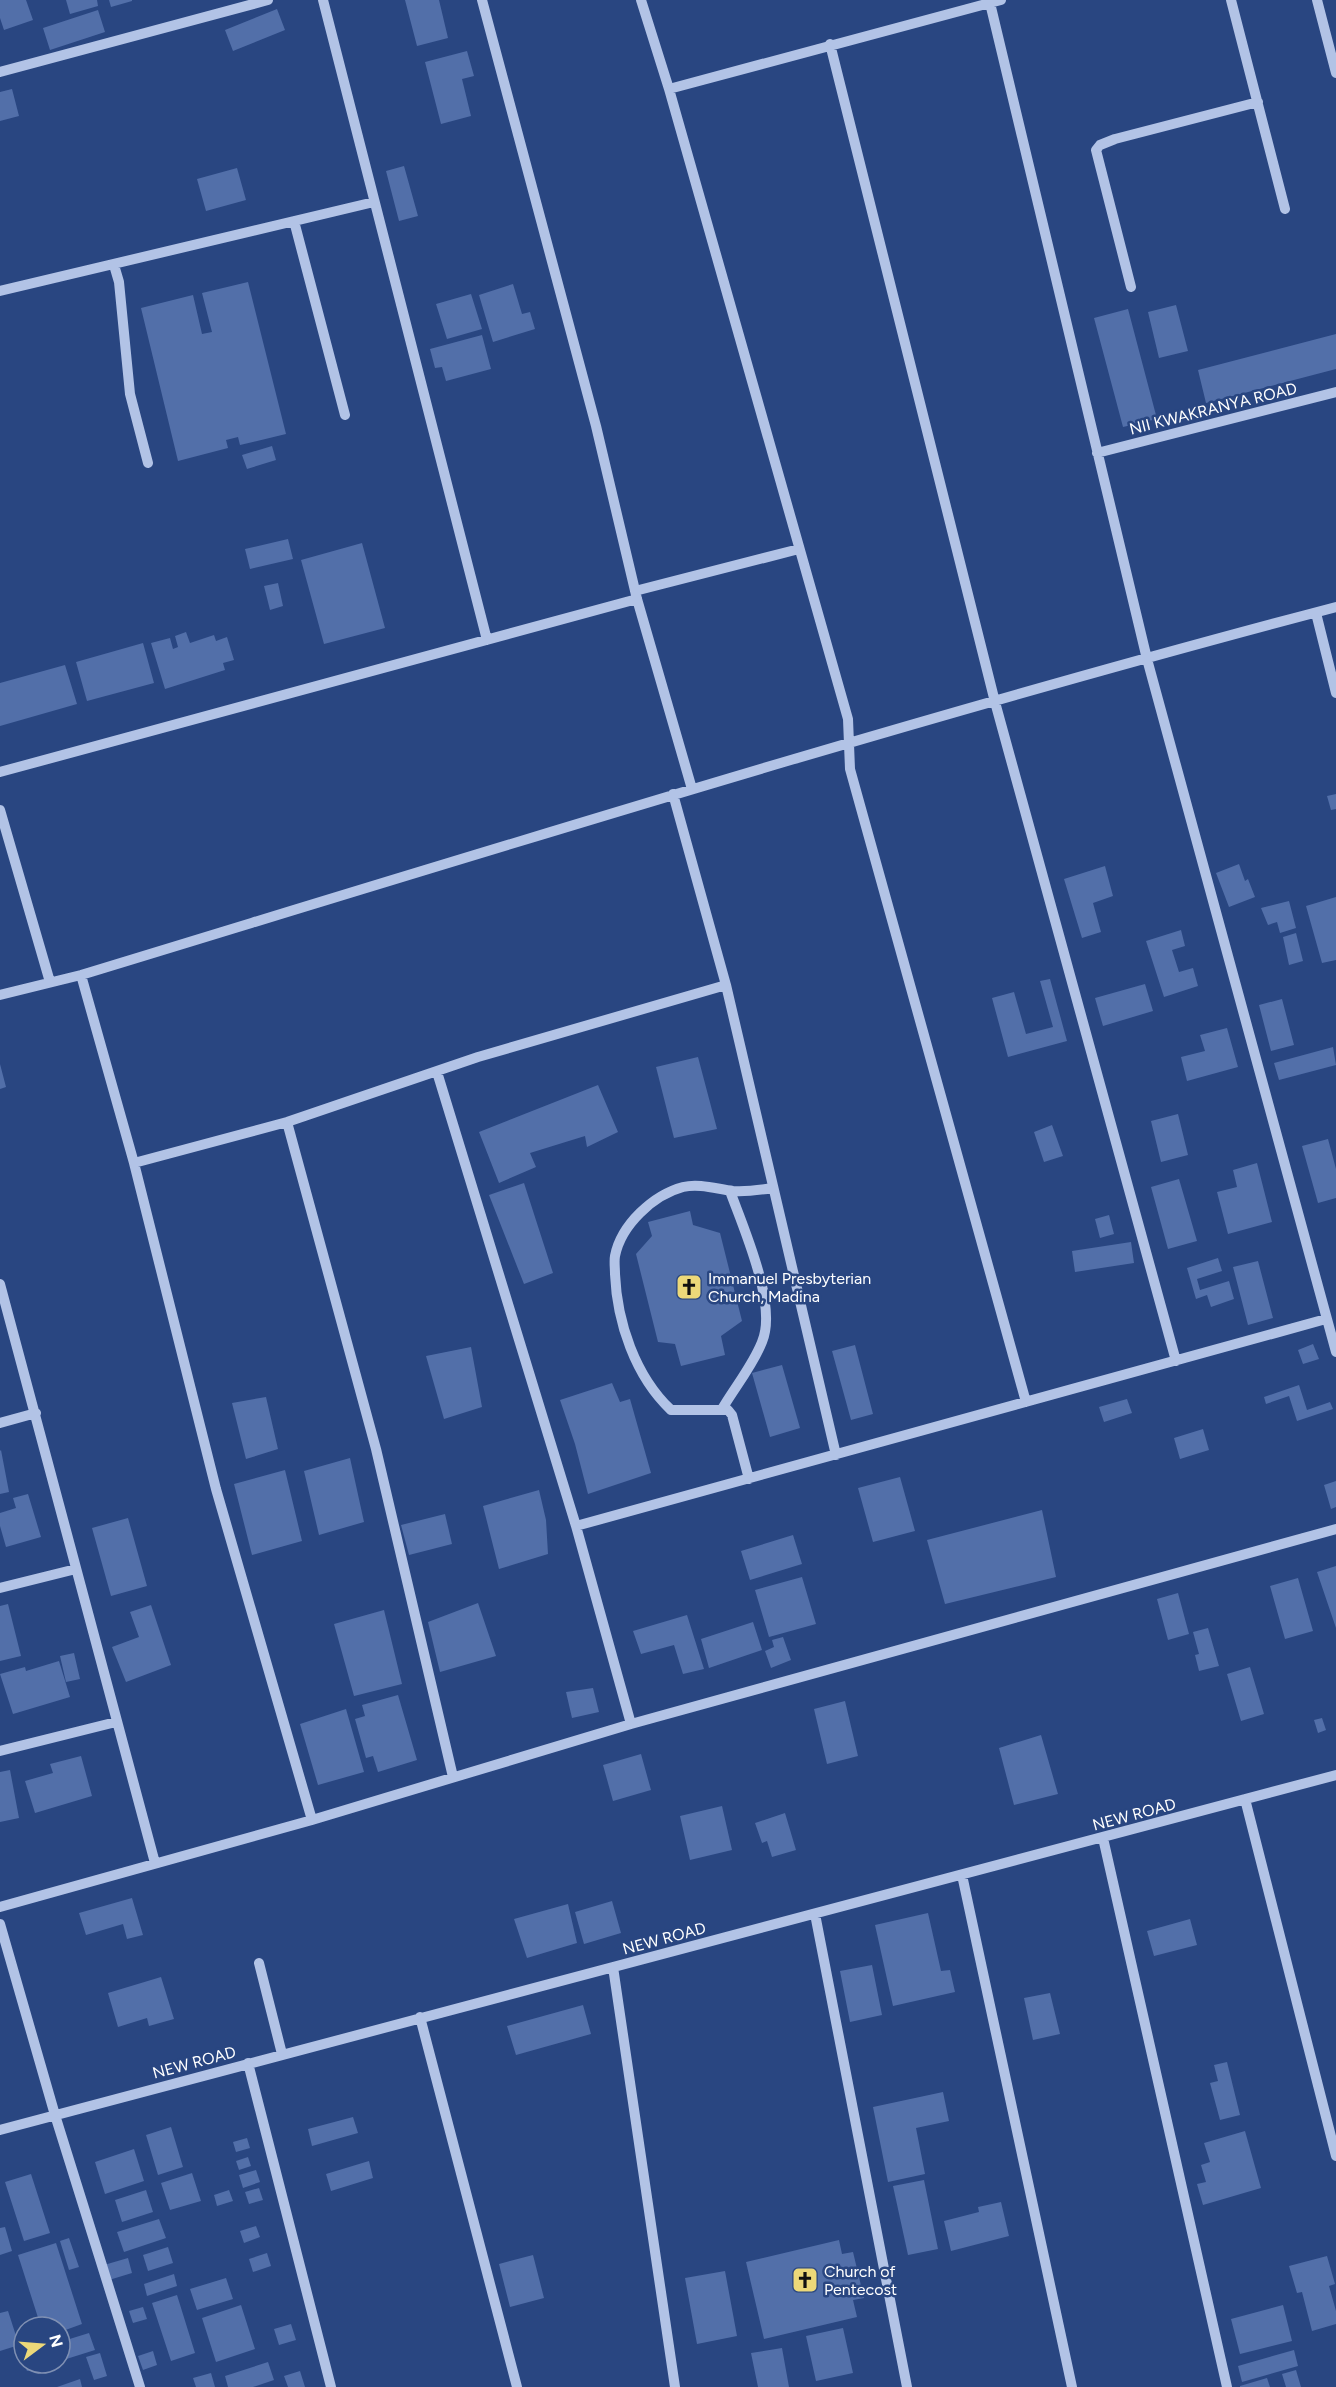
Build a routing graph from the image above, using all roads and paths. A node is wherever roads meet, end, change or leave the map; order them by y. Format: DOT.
graph roads {
  1 [pos="268,0"];
  2 [pos="323,0"];
  3 [pos="482,0"];
  4 [pos="641,0"];
  5 [pos="1231,0"];
  6 [pos="1317,0"];
  7 [pos="995,2"];
  8 [pos="830,44"];
  9 [pos="0,72"];
  10 [pos="1336,73"];
  11 [pos="669,89"];
  12 [pos="1258,102"];
  13 [pos="374,202"];
  14 [pos="1286,209"];
  15 [pos="294,221"];
  16 [pos="114,265"];
  17 [pos="1131,287"];
  18 [pos="0,291"];
  19 [pos="1336,392"];
  20 [pos="345,415"];
  21 [pos="1097,453"];
  22 [pos="148,463"];
  23 [pos="799,549"];
  24 [pos="636,595"];
  25 [pos="1336,607"];
  26 [pos="1316,613"];
  27 [pos="486,640"];
  28 [pos="1147,659"];
  29 [pos="1336,693"];
  30 [pos="995,702"];
  31 [pos="850,744"];
  32 [pos="0,772"];
  33 [pos="692,789"];
  34 [pos="673,794"];
  35 [pos="0,810"];
  36 [pos="81,975"];
  37 [pos="50,981"];
  38 [pos="726,985"];
  39 [pos="0,995"];
  40 [pos="437,1072"];
  41 [pos="287,1122"];
  42 [pos="134,1163"];
  43 [pos="773,1188"];
  44 [pos="730,1191"];
  45 [pos="0,1284"];
  46 [pos="1326,1318"];
  47 [pos="1336,1352"];
  48 [pos="1176,1360"];
  49 [pos="1026,1402"];
  50 [pos="722,1409"];
  51 [pos="36,1413"];
  52 [pos="0,1423"];
  53 [pos="836,1455"];
  54 [pos="749,1479"];
  55 [pos="576,1526"];
  56 [pos="1336,1529"];
  57 [pos="76,1569"];
  58 [pos="0,1588"];
  59 [pos="116,1722"];
  60 [pos="631,1724"];
  61 [pos="0,1751"];
  62 [pos="1336,1775"];
  63 [pos="453,1777"];
  64 [pos="1245,1799"];
  65 [pos="312,1820"];
  66 [pos="1103,1838"];
  67 [pos="155,1863"];
  68 [pos="962,1875"];
  69 [pos="0,1907"];
  70 [pos="815,1914"];
  71 [pos="0,1924"];
  72 [pos="259,1963"];
  73 [pos="613,1967"];
  74 [pos="420,2017"];
  75 [pos="282,2054"];
  76 [pos="248,2063"];
  77 [pos="55,2115"];
  78 [pos="0,2130"];
  79 [pos="1336,2156"];
  80 [pos="140,2387"];
  81 [pos="331,2387"];
  82 [pos="517,2387"];
  83 [pos="675,2387"];
  84 [pos="907,2387"];
  85 [pos="1072,2387"];
  86 [pos="1227,2387"];
  1 -- 9 [label="street"];
  2 -- 13 [label="street"];
  3 -- 24 [label="street"];
  4 -- 11 [label="street"];
  5 -- 12 [label="street"];
  6 -- 10 [label="street"];
  7 -- 8 [label="street"];
  7 -- 21 [label="street"];
  8 -- 11 [label="street"];
  8 -- 30 [label="street"];
  11 -- 23 [label="street"];
  12 -- 14 [label="street"];
  12 -- 17 [label="street"];
  13 -- 15 [label="street"];
  13 -- 27 [label="street"];
  15 -- 16 [label="street"];
  15 -- 20 [label="street"];
  16 -- 18 [label="street"];
  16 -- 22 [label="street"];
  19 -- 21 [label="street, NII KWAKRANYA ROAD"];
  21 -- 28 [label="street"];
  23 -- 24 [label="street"];
  23 -- 31 [label="street"];
  24 -- 27 [label="street"];
  24 -- 33 [label="street"];
  25 -- 26 [label="street"];
  26 -- 28 [label="street"];
  26 -- 29 [label="street"];
  27 -- 32 [label="street"];
  28 -- 30 [label="street"];
  28 -- 46 [label="street"];
  30 -- 31 [label="street"];
  30 -- 48 [label="street"];
  31 -- 33 [label="street"];
  31 -- 49 [label="street"];
  33 -- 34 [label="street"];
  34 -- 36 [label="street"];
  34 -- 38 [label="street"];
  35 -- 37 [label="street"];
  36 -- 37 [label="street"];
  36 -- 42 [label="street"];
  37 -- 39 [label="street"];
  38 -- 40 [label="street"];
  38 -- 43 [label="street"];
  40 -- 41 [label="street"];
  40 -- 55 [label="street"];
  41 -- 42 [label="street"];
  41 -- 63 [label="street"];
  42 -- 65 [label="street"];
  43 -- 44 [label="street"];
  43 -- 53 [label="street"];
  44 -- 50 [label="street"];
  44 -- 50 [label="street"];
  45 -- 51 [label="street"];
  46 -- 47 [label="street"];
  46 -- 48 [label="street"];
  48 -- 49 [label="street"];
  49 -- 53 [label="street"];
  50 -- 54 [label="street"];
  51 -- 52 [label="street"];
  51 -- 57 [label="street"];
  53 -- 54 [label="street"];
  54 -- 55 [label="street"];
  55 -- 60 [label="street"];
  56 -- 60 [label="street"];
  57 -- 58 [label="street"];
  57 -- 59 [label="street"];
  59 -- 61 [label="street"];
  59 -- 67 [label="street"];
  60 -- 63 [label="street"];
  62 -- 64 [label="street, NEW ROAD"];
  63 -- 65 [label="street"];
  64 -- 66 [label="street, NEW ROAD"];
  64 -- 79 [label="street"];
  65 -- 67 [label="street"];
  66 -- 68 [label="street, NEW ROAD"];
  66 -- 86 [label="street"];
  67 -- 69 [label="street"];
  68 -- 70 [label="street, NEW ROAD"];
  68 -- 85 [label="street"];
  70 -- 73 [label="street, NEW ROAD"];
  70 -- 84 [label="street"];
  71 -- 77 [label="street"];
  72 -- 75 [label="street"];
  73 -- 74 [label="street, NEW ROAD"];
  73 -- 83 [label="street"];
  74 -- 75 [label="street, NEW ROAD"];
  74 -- 82 [label="street"];
  75 -- 76 [label="street, NEW ROAD"];
  76 -- 77 [label="street, NEW ROAD"];
  76 -- 81 [label="street"];
  77 -- 78 [label="street, NEW ROAD"];
  77 -- 80 [label="street"];
}
